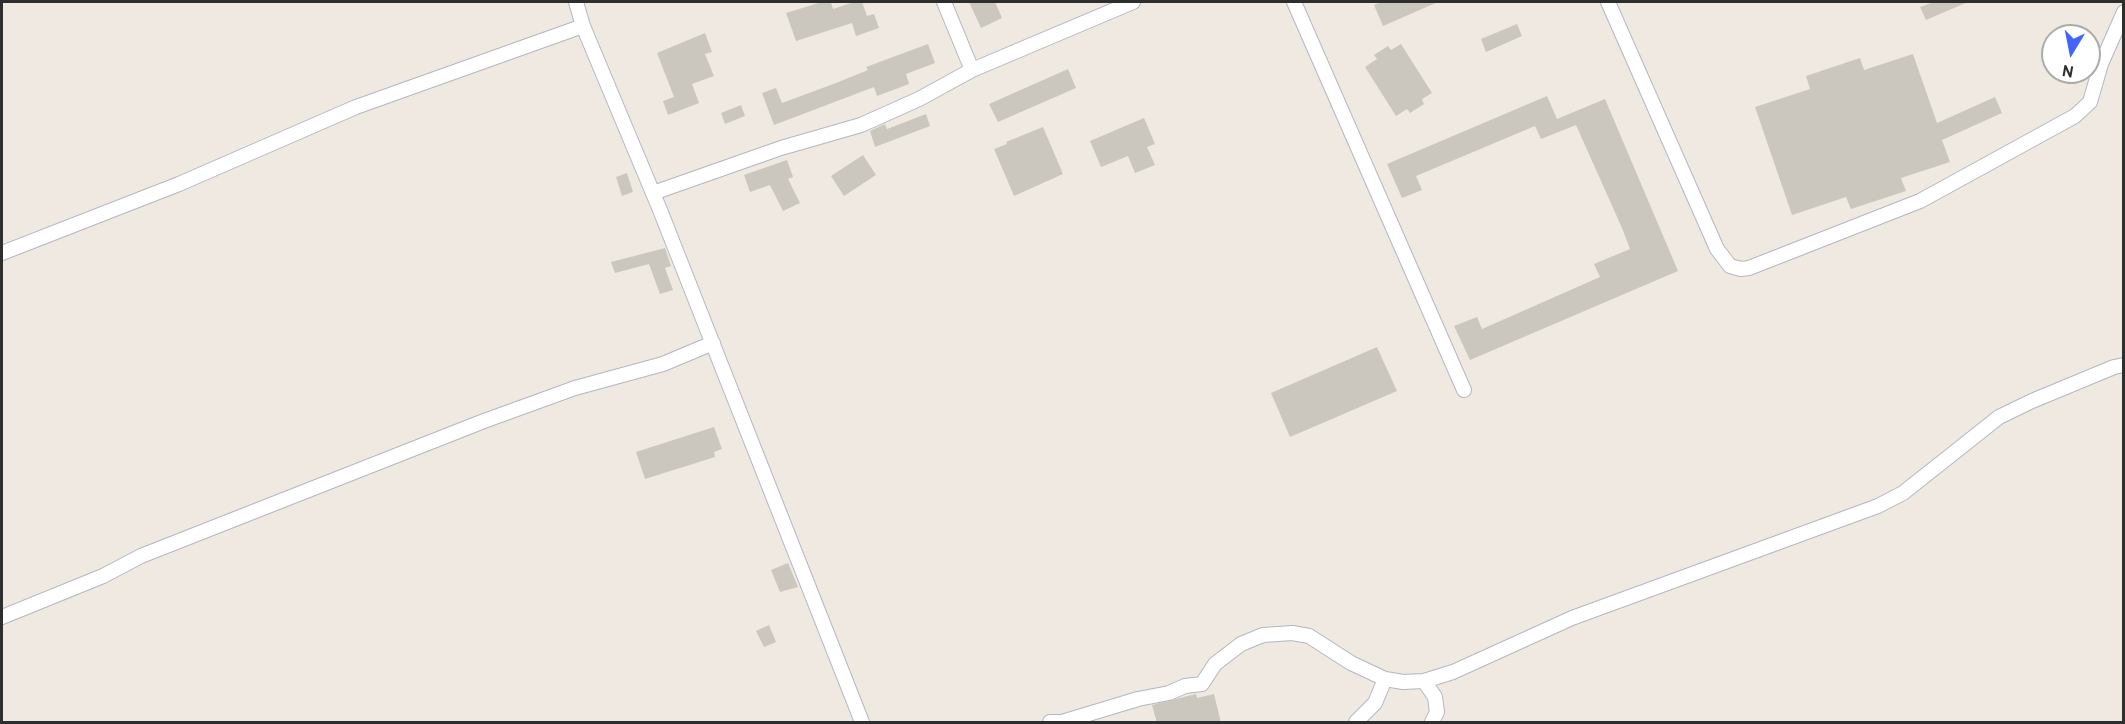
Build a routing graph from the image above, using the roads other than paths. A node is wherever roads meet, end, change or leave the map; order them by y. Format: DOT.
graph roads {
  1 [pos="576,2"];
  2 [pos="944,2"];
  3 [pos="1133,2"];
  4 [pos="1294,2"];
  5 [pos="1608,2"];
  6 [pos="2124,12"];
  7 [pos="583,26"];
  8 [pos="972,70"];
  9 [pos="653,193"];
  10 [pos="2,253"];
  11 [pos="713,343"];
  12 [pos="2124,365"];
  13 [pos="1464,390"];
  14 [pos="2,617"];
  15 [pos="1385,679"];
  16 [pos="1424,681"];
  17 [pos="862,723"];
  18 [pos="1050,723"];
  19 [pos="1356,723"];
  20 [pos="1432,723"];
  1 -- 7 [label="street"];
  2 -- 8 [label="street"];
  3 -- 8 [label="street"];
  4 -- 13 [label="street"];
  5 -- 6 [label="street"];
  7 -- 9 [label="street"];
  7 -- 10 [label="street"];
  8 -- 9 [label="street"];
  9 -- 11 [label="street"];
  11 -- 14 [label="street"];
  11 -- 17 [label="street"];
  12 -- 16 [label="street"];
  15 -- 16 [label="street"];
  15 -- 18 [label="street"];
  15 -- 19 [label="street"];
  16 -- 20 [label="street"];
}
